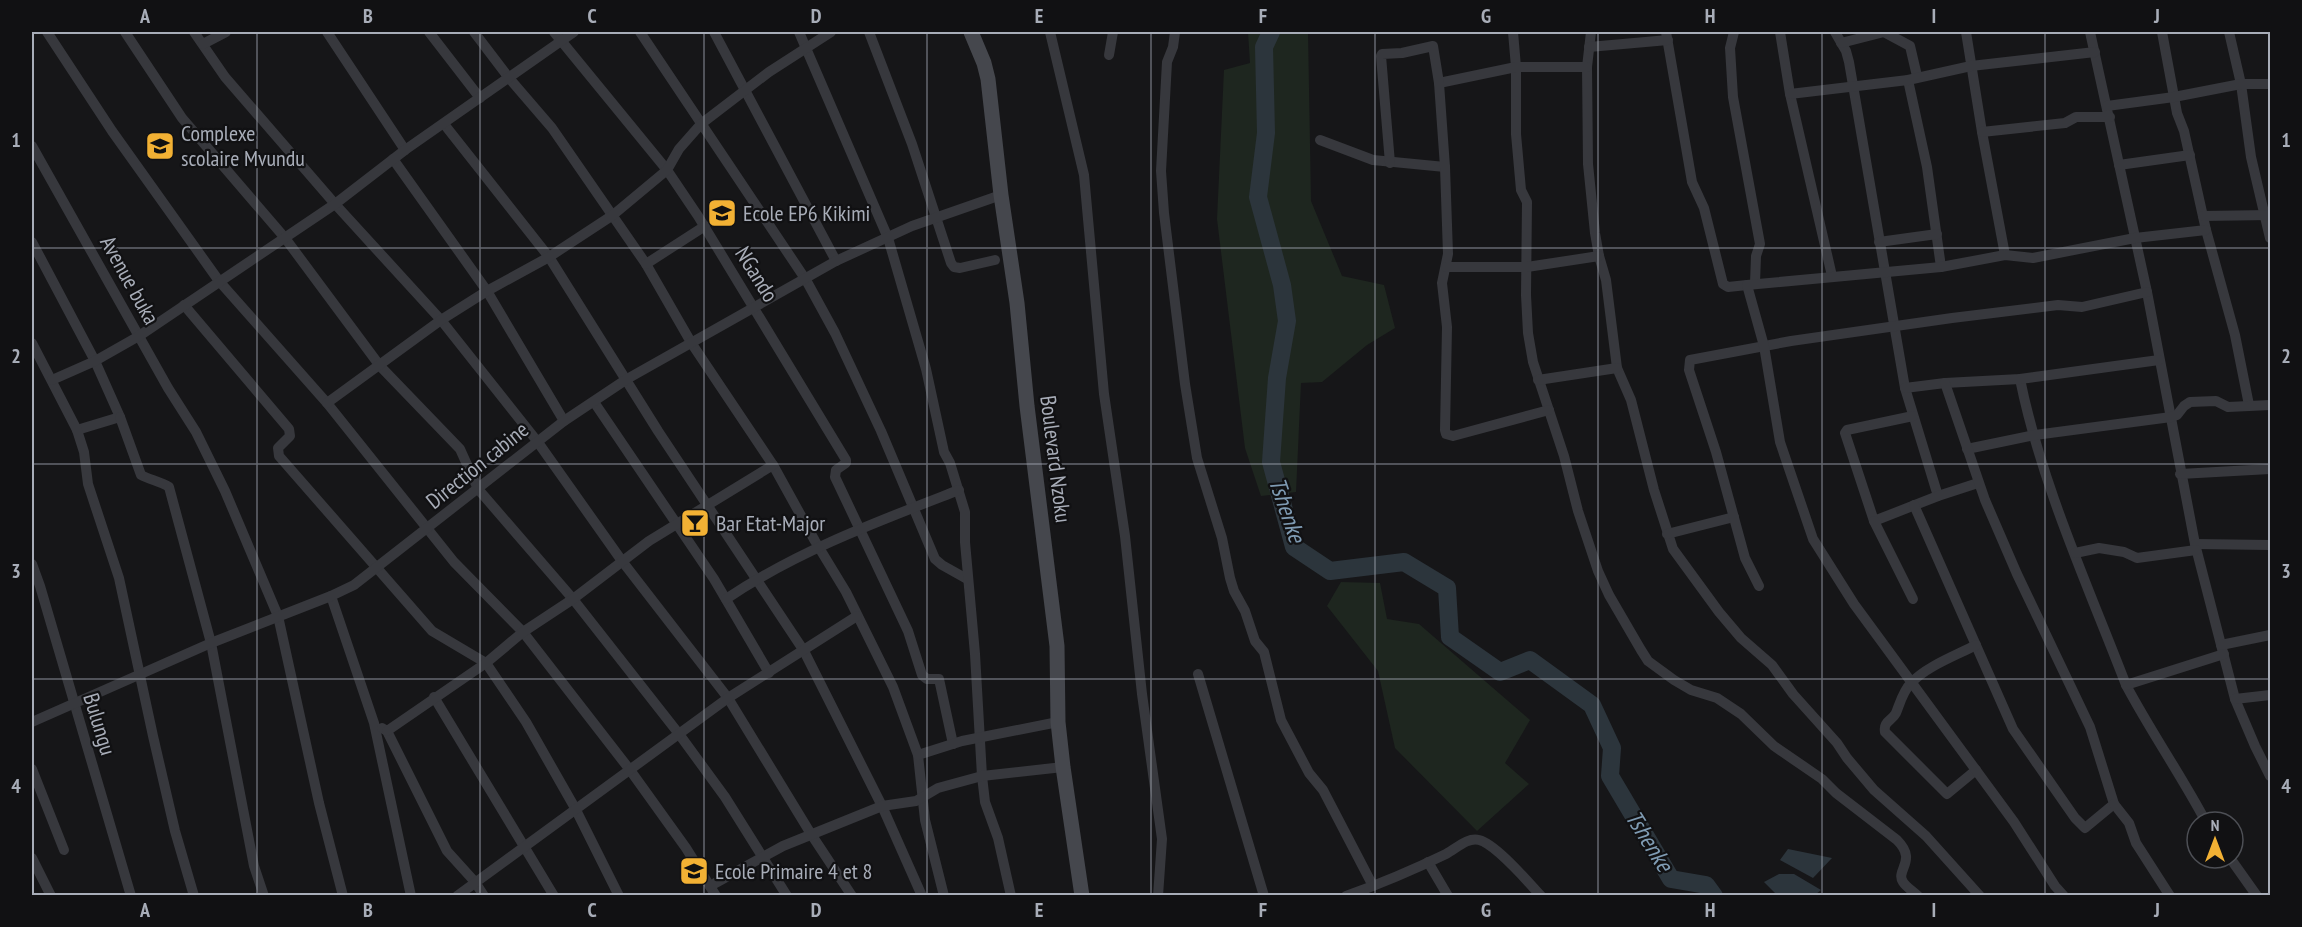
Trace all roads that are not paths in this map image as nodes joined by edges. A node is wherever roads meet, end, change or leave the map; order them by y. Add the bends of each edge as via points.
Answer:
1 (48, 32) edge
2 (125, 32) edge
3 (194, 32) edge
4 (226, 32) edge
5 (327, 32) edge
6 (429, 32) edge
7 (474, 32) edge
8 (574, 32) edge
9 (640, 32) edge
10 (714, 32) edge
11 (799, 32) edge
12 (831, 32) edge
13 (869, 32) edge
14 (971, 32) edge
15 (1050, 32) edge
16 (1113, 32) edge
17 (1175, 32) edge
18 (1513, 32) edge
19 (1591, 32) edge
20 (1734, 32) edge
21 (1780, 32) edge
22 (1835, 32) edge
23 (1966, 32) edge
24 (2090, 32) edge
25 (2162, 32) edge
26 (2229, 32) edge
27 (557, 36) edge
28 (1667, 36) edge
29 (1841, 43) junction
30 (203, 44) junction
31 (1589, 47) junction
32 (805, 48) junction
33 (2095, 52) junction
34 (1109, 55) dead end
35 (1971, 66) junction
36 (1516, 67) junction
37 (1587, 67) junction
38 (510, 78) junction
39 (1913, 78) junction
40 (1439, 83) junction
41 (2241, 84) junction
42 (2271, 84) edge
43 (1852, 85) junction
44 (744, 89) junction
45 (1790, 94) junction
46 (2174, 97) junction
47 (480, 98) junction
48 (2162, 99) junction
49 (2107, 106) junction
50 (2177, 113) junction
51 (2110, 117) junction
52 (444, 124) junction
53 (701, 124) junction
54 (1982, 132) junction
55 (1320, 140) dead end
56 (32, 146) edge
57 (405, 150) junction
58 (2190, 155) junction
59 (393, 159) junction
60 (1390, 163) junction
61 (2119, 165) junction
62 (1445, 168) junction
63 (668, 170) junction
64 (1001, 195) junction
65 (335, 204) junction
66 (613, 215) junction
67 (2268, 215) edge
68 (2203, 216) junction
69 (937, 218) junction
70 (705, 226) junction
71 (2206, 230) junction
72 (1937, 234) junction
73 (285, 238) junction
74 (888, 238) junction
75 (2135, 238) junction
76 (2271, 238) edge
77 (32, 242) edge
78 (1879, 242) junction
79 (2005, 255) junction
80 (1599, 256) junction
81 (549, 257) junction
82 (994, 260) dead end
83 (836, 261) junction
84 (646, 264) junction
85 (1446, 267) junction
86 (1527, 267) junction
87 (1941, 267) junction
88 (1884, 272) junction
89 (1832, 276) junction
90 (806, 280) junction
91 (219, 281) junction
92 (1751, 284) junction
93 (487, 291) junction
94 (2147, 292) junction
95 (184, 305) junction
96 (755, 309) junction
97 (441, 320) junction
98 (1895, 326) junction
99 (139, 336) junction
100 (32, 343) edge
101 (692, 344) junction
102 (1764, 346) junction
103 (2159, 360) junction
104 (95, 361) junction
105 (380, 366) junction
106 (1617, 368) junction
107 (627, 379) junction
108 (2020, 379) junction
109 (52, 380) junction
110 (1538, 380) junction
111 (1945, 383) junction
112 (1905, 388) junction
113 (594, 402) junction
114 (327, 403) junction
115 (2249, 405) junction
116 (2271, 405) edge
117 (1549, 410) junction
118 (1913, 416) junction
119 (120, 417) junction
120 (2171, 417) junction
121 (564, 421) junction
122 (77, 430) junction
123 (2035, 435) junction
124 (537, 441) junction
125 (1967, 449) junction
126 (772, 465) junction
127 (2271, 469) edge
128 (2181, 474) junction
129 (1978, 483) junction
130 (478, 489) junction
131 (959, 490) junction
132 (1938, 496) junction
133 (706, 504) junction
134 (1914, 505) junction
135 (913, 508) junction
136 (1734, 517) junction
137 (1874, 521) junction
138 (676, 523) junction
139 (429, 528) junction
140 (860, 529) junction
141 (1667, 534) junction
142 (2271, 545) edge
143 (818, 547) junction
144 (2196, 547) junction
145 (2075, 553) junction
146 (622, 561) junction
147 (32, 564) edge
148 (377, 568) junction
149 (755, 579) junction
150 (967, 579) junction
151 (1759, 586) dead end
152 (331, 596) junction
153 (573, 599) junction
154 (726, 599) junction
155 (1912, 599) dead end
156 (278, 616) junction
157 (857, 616) junction
158 (523, 632) junction
159 (2271, 635) edge
160 (211, 643) junction
161 (1976, 645) junction
162 (2222, 649) junction
163 (804, 651) junction
164 (486, 663) junction
165 (769, 673) junction
166 (141, 674) junction
167 (1198, 674) dead end
168 (1910, 683) junction
169 (2126, 685) junction
170 (2271, 695) edge
171 (434, 697) junction
172 (728, 698) junction
173 (2235, 699) junction
174 (74, 703) junction
175 (32, 722) edge
176 (1058, 722) junction
177 (374, 723) junction
178 (387, 731) junction
179 (679, 734) junction
180 (980, 738) junction
181 (953, 744) junction
182 (918, 755) junction
183 (1062, 767) junction
184 (32, 769) edge
185 (630, 770) junction
186 (1976, 770) junction
187 (982, 776) junction
188 (2271, 776) edge
189 (922, 799) junction
190 (2114, 804) junction
191 (882, 806) junction
192 (575, 808) junction
193 (2200, 810) edge
194 (811, 834) junction
195 (524, 847) junction
196 (64, 850) dead end
197 (760, 856) junction
198 (32, 858) edge
199 (1428, 862) junction
200 (2239, 870) edge
201 (475, 882) junction
202 (1373, 886) junction
203 (713, 891) edge
204 (1079, 895) edge
205 (51, 896) edge
206 (131, 896) edge
207 (194, 896) edge
208 (264, 896) edge
209 (343, 896) edge
210 (411, 896) edge
211 (457, 896) edge
212 (484, 896) edge
213 (554, 896) edge
214 (619, 896) edge
215 (787, 896) edge
216 (852, 896) edge
217 (922, 896) edge
218 (944, 896) edge
219 (1011, 896) edge
220 (1158, 896) edge
221 (1264, 896) edge
222 (1346, 896) edge
223 (1448, 896) edge
224 (1541, 896) edge
225 (1918, 896) edge
226 (1980, 896) edge
227 (2064, 896) edge
228 (2170, 896) edge
229 (2257, 896) edge

1 - 91 street via 112,131
2 - 73 street via 182,118
3 - 30 street
4 - 30 street
5 - 57 street
6 - 47 street
7 - 38 street
8 - 27 street
9 - 53 street
10 - 44 street
11 - 32 street
12 - 32 street
13 - 69 street
14 - 64 street, Boulevard Nzoku via 988,79
15 - 220 street via 1084,175 1104,394 1162,839
16 - 34 street
17 - 202 street via 1167,63 1162,182 1171,280 1197,458 1234,591 1255,641 1264,652 1281,720
18 - 36 street
19 - 31 street
20 - 92 street via 1730,48 1733,97 1760,244
21 - 45 street
22 - 29 street
23 - 35 street
24 - 33 street
25 - 46 street
26 - 41 street
27 - 38 street
27 - 63 street, NGando
28 - 31 street
28 - 92 street via 1692,182 1704,208 1723,284
29 - 39 street via 1884,32 1910,46
29 - 43 street via 1847,54
30 - 65 street via 225,77
31 - 37 street
32 - 44 street
32 - 74 street
33 - 35 street
33 - 49 street
35 - 39 street
35 - 54 street
36 - 37 street
36 - 40 street
36 - 86 street via 1516,134 1521,190 1527,202
37 - 80 street via 1588,164
38 - 47 street
38 - 66 street via 552,128
39 - 43 street
39 - 72 street
40 - 60 street via 1433,46 1381,56
40 - 62 street
41 - 42 street
41 - 46 street
41 - 67 street via 2251,157
43 - 45 street
43 - 78 street
44 - 53 street
44 - 83 street
45 - 89 street
46 - 48 street
46 - 50 street
47 - 52 street
48 - 49 street
48 - 50 street
49 - 51 street
50 - 58 street
51 - 54 street via 2076,117 2065,123
51 - 61 street
52 - 57 street
52 - 81 street
53 - 63 street via 679,149
53 - 90 street
54 - 79 street
55 - 60 street via 1359,156
56 - 99 street, Avenue buka
57 - 59 street
58 - 61 street
58 - 68 street
59 - 65 street
59 - 93 street
60 - 62 street
61 - 75 street
62 - 85 street
63 - 66 street
63 - 70 street, NGando
64 - 69 street, Direction cabine
64 - 176 street, Boulevard Nzoku via 1057,646
65 - 73 street
65 - 97 street
66 - 81 street
66 - 84 street
67 - 68 street
67 - 76 street
68 - 71 street
69 - 74 street, Direction cabine
69 - 82 street via 954,267
70 - 84 street
70 - 96 street, NGando
71 - 75 street
71 - 115 street via 2235,335
72 - 78 street
72 - 87 street
73 - 91 street
73 - 105 street
74 - 83 street, Direction cabine
74 - 131 street via 926,369 944,452
75 - 79 street via 2033,258
75 - 94 street
77 - 104 street
78 - 88 street
79 - 87 street
80 - 86 street
80 - 106 street via 1606,280
81 - 93 street
81 - 107 street
83 - 90 street, Direction cabine
84 - 101 street
85 - 86 street
85 - 117 street via 1442,283 1446,320 1446,434 1453,436
86 - 110 street via 1528,333
87 - 88 street
88 - 89 street
88 - 98 street
89 - 92 street
90 - 96 street, Direction cabine
90 - 135 street via 840,342
91 - 95 street
91 - 114 street
92 - 102 street
93 - 97 street
93 - 121 street
94 - 98 street via 2082,307 2058,305
94 - 103 street
95 - 99 street
95 - 148 street via 289,429 290,436 278,448 279,456
96 - 101 street, Direction cabine
96 - 140 street, NGando via 847,462 836,470 835,477
97 - 105 street
97 - 124 street
98 - 102 street
98 - 112 street
99 - 104 street
99 - 156 street, Avenue buka via 196,432
100 - 109 street
101 - 107 street, Direction cabine
101 - 126 street
102 - 136 street via 1695,357 1689,363
102 - 168 street via 1780,442 1813,539
103 - 108 street
103 - 120 street
104 - 109 street
104 - 119 street
105 - 114 street
105 - 130 street via 460,449
106 - 110 street
106 - 141 street via 1631,400
107 - 113 street, Direction cabine
107 - 133 street
108 - 111 street
108 - 123 street
109 - 122 street
110 - 117 street
111 - 112 street
111 - 125 street
112 - 118 street
113 - 121 street, Direction cabine
113 - 138 street
114 - 139 street
115 - 116 street
115 - 120 street via 2190,402
117 - 225 street via 1598,571 1648,661 1691,690 1717,698 1741,714 1774,746 1897,840 1907,856 1901,877
118 - 132 street
118 - 137 street via 1845,433
119 - 122 street
119 - 160 street via 141,475 169,487
120 - 123 street
120 - 128 street
121 - 124 street, Direction cabine
122 - 166 street via 88,484 119,578
123 - 125 street
123 - 145 street
124 - 130 street, Direction cabine
124 - 146 street
125 - 129 street
126 - 133 street
126 - 143 street
127 - 128 street
128 - 144 street
129 - 132 street
129 - 190 street via 2090,727
130 - 139 street, Direction cabine
130 - 153 street
131 - 135 street
131 - 150 street via 965,512
132 - 134 street
133 - 138 street
133 - 149 street
134 - 137 street
134 - 161 street
135 - 140 street
135 - 150 street via 935,559
136 - 141 street
136 - 151 street
137 - 155 street
138 - 146 street
138 - 154 street
139 - 148 street, Direction cabine
139 - 158 street via 454,562
140 - 143 street
140 - 181 street via 908,631 922,675 939,679
141 - 226 street via 1682,564 1734,630 1772,665 1874,790 1926,836
142 - 144 street
143 - 149 street
143 - 157 street
144 - 145 street via 2137,558 2099,548
144 - 162 street
145 - 169 street
146 - 153 street
146 - 172 street
147 - 174 street, Bulungu
148 - 152 street, Direction cabine
148 - 164 street via 432,631
149 - 154 street
149 - 163 street
150 - 180 street
152 - 156 street, Direction cabine
152 - 177 street
153 - 158 street
153 - 179 street
154 - 165 street
156 - 160 street, Direction cabine
156 - 209 street, Avenue buka
157 - 163 street
157 - 182 street via 893,687
158 - 164 street
158 - 185 street
159 - 162 street
160 - 166 street, Direction cabine
160 - 208 street via 254,866
161 - 168 street
161 - 190 street via 2013,729 2075,818 2085,828
162 - 169 street
162 - 173 street
163 - 165 street
163 - 191 street
164 - 171 street
164 - 192 street via 522,715
165 - 172 street
166 - 174 street, Direction cabine
166 - 207 street via 175,831
167 - 221 street
168 - 186 street
168 - 186 street via 1895,715 1885,724 1885,732 1947,794
169 - 193 street
170 - 173 street
171 - 178 street
171 - 195 street
172 - 179 street
172 - 194 street
173 - 188 street
174 - 175 street, Direction cabine
174 - 206 street, Bulungu
176 - 180 street
176 - 183 street, Boulevard Nzoku
177 - 178 street
177 - 210 street
178 - 201 street via 447,851
179 - 185 street
179 - 197 street via 725,797
180 - 181 street
180 - 187 street
181 - 182 street
182 - 189 street
183 - 187 street
183 - 204 street, Boulevard Nzoku
184 - 196 street
185 - 192 street
185 - 203 street
186 - 227 street
187 - 189 street via 938,788
187 - 219 street via 985,802
189 - 191 street
189 - 218 street
190 - 228 street
191 - 194 street
191 - 217 street
192 - 195 street
192 - 214 street
194 - 197 street
194 - 216 street
195 - 201 street
195 - 213 street
197 - 203 street
197 - 215 street
198 - 205 street
199 - 202 street
199 - 223 street
199 - 224 street via 1463,843 1483,841
200 - 229 street
201 - 211 street
201 - 212 street
202 - 222 street

